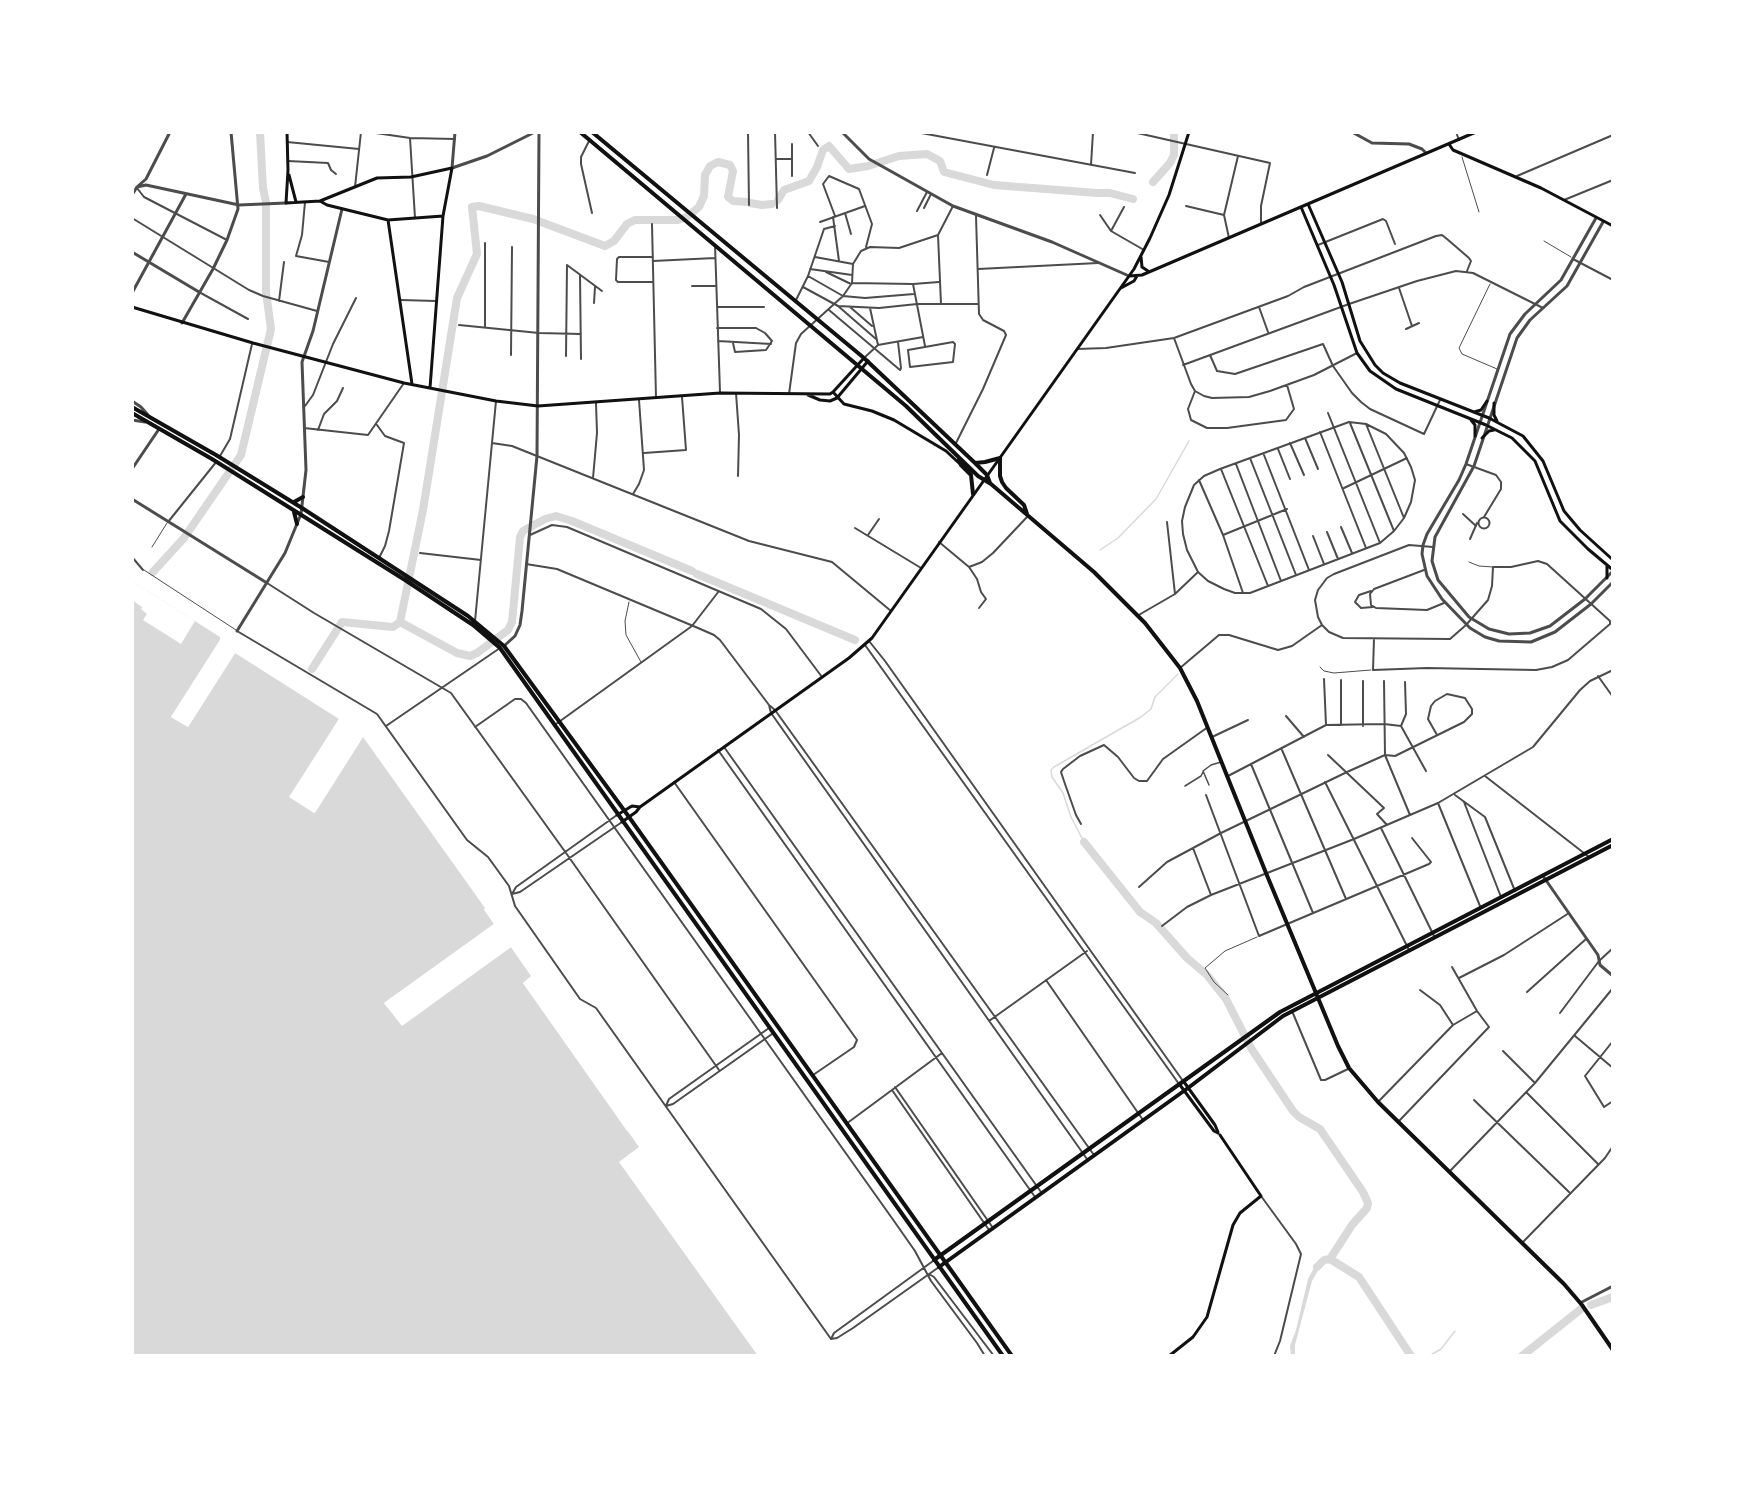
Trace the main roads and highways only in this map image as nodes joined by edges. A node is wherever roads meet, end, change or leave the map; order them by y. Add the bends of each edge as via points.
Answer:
1 (287, 132) edge
2 (580, 132) edge
3 (592, 132) edge
4 (1189, 132) edge
5 (1476, 132) edge
6 (1449, 144) junction
7 (288, 170) junction
8 (320, 201) junction
9 (296, 202) junction
10 (1308, 204) junction
11 (1301, 207) junction
12 (443, 216) junction
13 (388, 220) junction
14 (1613, 226) edge
15 (722, 238) junction
16 (716, 246) junction
17 (1141, 256) junction
18 (1150, 271) junction
19 (1129, 276) junction
20 (1137, 276) junction
21 (1120, 289) junction
22 (132, 307) edge
23 (866, 359) junction
24 (859, 366) junction
25 (412, 384) junction
26 (430, 388) junction
27 (833, 392) junction
28 (805, 394) junction
29 (837, 398) junction
30 (1487, 401) road end
31 (1494, 403) road end
32 (132, 407) edge
33 (1472, 412) junction
34 (132, 413) edge
35 (1470, 418) junction
36 (149, 420) junction
37 (1498, 422) junction
38 (1496, 429) junction
39 (1475, 436) road end
40 (1482, 438) road end
41 (959, 458) junction
42 (1000, 458) junction
43 (218, 459) junction
44 (975, 463) junction
45 (961, 465) junction
46 (240, 473) junction
47 (987, 475) junction
48 (983, 480) junction
49 (991, 484) junction
50 (973, 494) junction
51 (303, 497) road end
52 (292, 502) junction
53 (292, 509) junction
54 (1028, 515) junction
55 (308, 519) junction
56 (1612, 559) edge
57 (1606, 564) junction
58 (1613, 571) edge
59 (406, 578) junction
60 (1606, 578) road end
61 (415, 583) junction
62 (493, 638) junction
63 (558, 723) junction
64 (640, 807) junction
65 (625, 810) junction
66 (617, 815) junction
67 (629, 817) junction
68 (622, 822) junction
69 (1613, 839) edge
70 (1613, 845) edge
71 (1545, 878) junction
72 (1482, 910) junction
73 (1318, 995) junction
74 (1202, 1069) junction
75 (1206, 1075) junction
76 (1182, 1084) junction
77 (1186, 1089) junction
78 (940, 1255) junction
79 (934, 1260) junction
80 (945, 1262) junction
81 (939, 1267) junction
82 (1613, 1350) edge
83 (1003, 1356) edge
84 (1012, 1356) edge
85 (1169, 1356) edge

1 - 7 main road
2 - 16 main road
3 - 15 main road
4 - 17 main road via 1169,195
5 - 6 main road
6 - 10 main road
6 - 14 main road via 1452,150 1517,176
7 - 9 main road
7 - 9 main road via 286,202
8 - 9 main road
8 - 12 main road via 377,178 411,177 452,168
8 - 13 main road
10 - 11 main road
10 - 33 main road via 1338,274 1359,341 1375,365 1400,382
11 - 18 main road
11 - 35 main road via 1357,353 1370,371 1396,389
12 - 13 main road
12 - 26 main road
13 - 25 main road
15 - 16 main road
15 - 23 main road
16 - 24 main road
17 - 18 main road via 1142,267
17 - 19 main road
18 - 20 main road
19 - 20 main road
19 - 21 main road
20 - 21 main road
21 - 42 main road
22 - 25 main road
23 - 24 main road
23 - 44 main road
24 - 27 main road
24 - 29 main road
24 - 41 main road
25 - 26 main road
26 - 28 main road via 538,406 720,393
27 - 28 main road
27 - 29 main road
28 - 29 main road via 820,400
29 - 45 main road via 844,404 894,420 946,451
30 - 33 main road via 1481,410
31 - 37 main road
32 - 36 main road
33 - 37 main road
34 - 36 main road
35 - 38 main road
35 - 39 main road
36 - 43 main road
36 - 43 main road
37 - 56 main road via 1523,436 1534,448 1564,511
38 - 40 main road
38 - 57 main road via 1512,438 1535,461 1560,520
41 - 45 main road
41 - 48 main road
42 - 44 main road
42 - 47 main road
42 - 54 main road via 1002,482 1024,504
43 - 46 main road
44 - 47 main road
45 - 50 main road via 971,475
46 - 52 main road
46 - 53 main road
47 - 48 main road
47 - 49 main road
48 - 49 main road
48 - 50 main road
49 - 54 main road
50 - 64 main road via 867,643
51 - 52 main road
52 - 59 main road
53 - 55 main road
53 - 55 main road via 298,523
54 - 73 main road via 1088,566 1180,668
55 - 59 main road
57 - 58 main road
57 - 60 main road
59 - 61 main road
61 - 62 main road
61 - 62 main road via 475,621
62 - 63 main road
63 - 65 main road
63 - 66 main road
64 - 65 main road
64 - 67 main road
65 - 66 main road
65 - 67 main road
66 - 68 main road
67 - 68 main road
67 - 78 main road
68 - 79 main road
69 - 71 main road
70 - 71 main road
71 - 72 main road
71 - 72 main road
72 - 73 main road
73 - 74 main road via 1280,1012
73 - 75 main road
73 - 82 main road via 1349,1068 1583,1306
74 - 75 main road
74 - 76 main road
75 - 77 main road
76 - 77 main road
76 - 78 main road
77 - 80 main road
77 - 85 main road via 1215,1125 1261,1196 1240,1213 1233,1225 1207,1317 1193,1337
78 - 79 main road
78 - 80 main road
79 - 81 main road
80 - 81 main road
80 - 84 main road
81 - 83 main road

